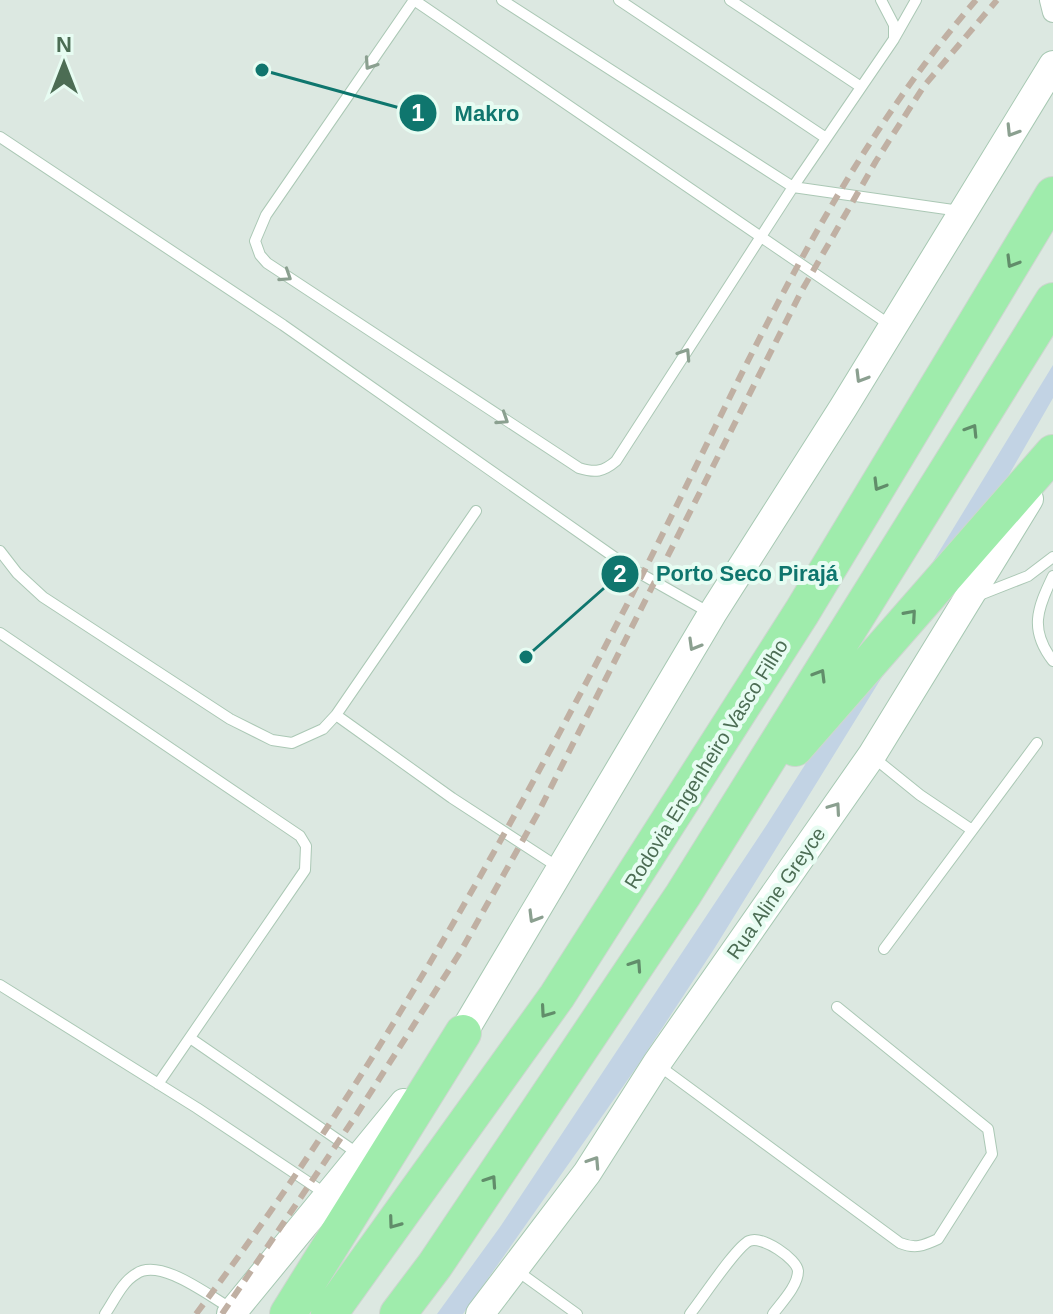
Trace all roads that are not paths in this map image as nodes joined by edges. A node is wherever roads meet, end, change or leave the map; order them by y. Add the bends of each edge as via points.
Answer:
1 (414, 0) edge
2 (502, 0) edge
3 (619, 0) edge
4 (730, 0) edge
5 (881, 0) edge
6 (916, 0) edge
7 (1050, 0) edge
8 (1053, 12) edge
9 (894, 39) junction
10 (1053, 65) edge
11 (861, 87) junction
12 (0, 137) edge
13 (826, 138) junction
14 (793, 187) junction
15 (1053, 195) edge
16 (962, 211) junction
17 (762, 235) junction
18 (1053, 301) edge
19 (892, 326) junction
20 (1053, 453) edge
21 (1053, 459) edge
22 (476, 511) dead end
23 (0, 551) edge
24 (1053, 557) edge
25 (1053, 576) edge
26 (967, 600) junction
27 (712, 614) junction
28 (0, 633) edge
29 (1053, 661) edge
30 (336, 715) junction
31 (1037, 743) dead end
32 (872, 755) junction
33 (730, 822) junction
34 (972, 830) junction
35 (562, 870) junction
36 (884, 949) dead end
37 (0, 985) edge
38 (837, 1007) dead end
39 (463, 1033) junction
40 (190, 1038) junction
41 (657, 1063) junction
42 (158, 1084) junction
43 (361, 1155) junction
44 (327, 1195) junction
45 (515, 1269) junction
46 (232, 1312) edge
47 (105, 1314) edge
48 (288, 1314) edge
49 (329, 1314) edge
50 (398, 1314) edge
51 (480, 1314) edge
52 (577, 1314) edge
53 (690, 1314) edge
54 (773, 1314) edge

1 - 17 lane
1 -> 17 lane via 258,230 255,241 267,263 594,473 616,461
2 - 14 lane
3 - 13 lane
4 - 11 lane
5 - 9 lane via 894,25
6 - 9 lane
7 - 8 street
9 - 11 lane
10 -> 16 main road
11 - 13 lane
12 - 27 lane via 283,325 627,566
13 - 14 lane
14 - 16 lane
14 - 17 lane
15 -> 49 highway, Rodovia Engenheiro Vasco Filho via 802,612 557,996
16 - 19 main road
17 - 19 lane
33 -> 18 highway
19 -> 27 main road
33 -> 20 highway
21 - 26 main road, Rua Aline Greyce
22 - 30 lane
23 - 30 lane via 43,597 230,719 272,740 292,743 323,729
24 - 26 lane via 1028,576
25 - 29 lane via 1036,630
26 - 32 main road, Rua Aline Greyce
27 -> 35 main road
28 - 40 lane via 300,836 306,846 305,870
30 - 35 lane
31 - 34 lane
32 - 34 lane
41 -> 32 main road, Rua Aline Greyce
50 -> 33 highway
34 - 36 lane
35 -> 39 main road
37 - 42 lane
38 - 41 lane via 988,1129 992,1154 938,1239 923,1246 900,1243
39 - 43 main road
39 - 48 highway
40 - 42 lane
40 - 43 lane
45 -> 41 main road, Rua Aline Greyce via 587,1173
42 - 44 lane
43 - 44 main road
44 - 46 main road
45 - 51 main road, Rua Aline Greyce
45 - 52 lane
46 - 47 lane via 164,1270 150,1268 128,1281
53 - 54 lane via 743,1246 756,1239 798,1269 796,1281

